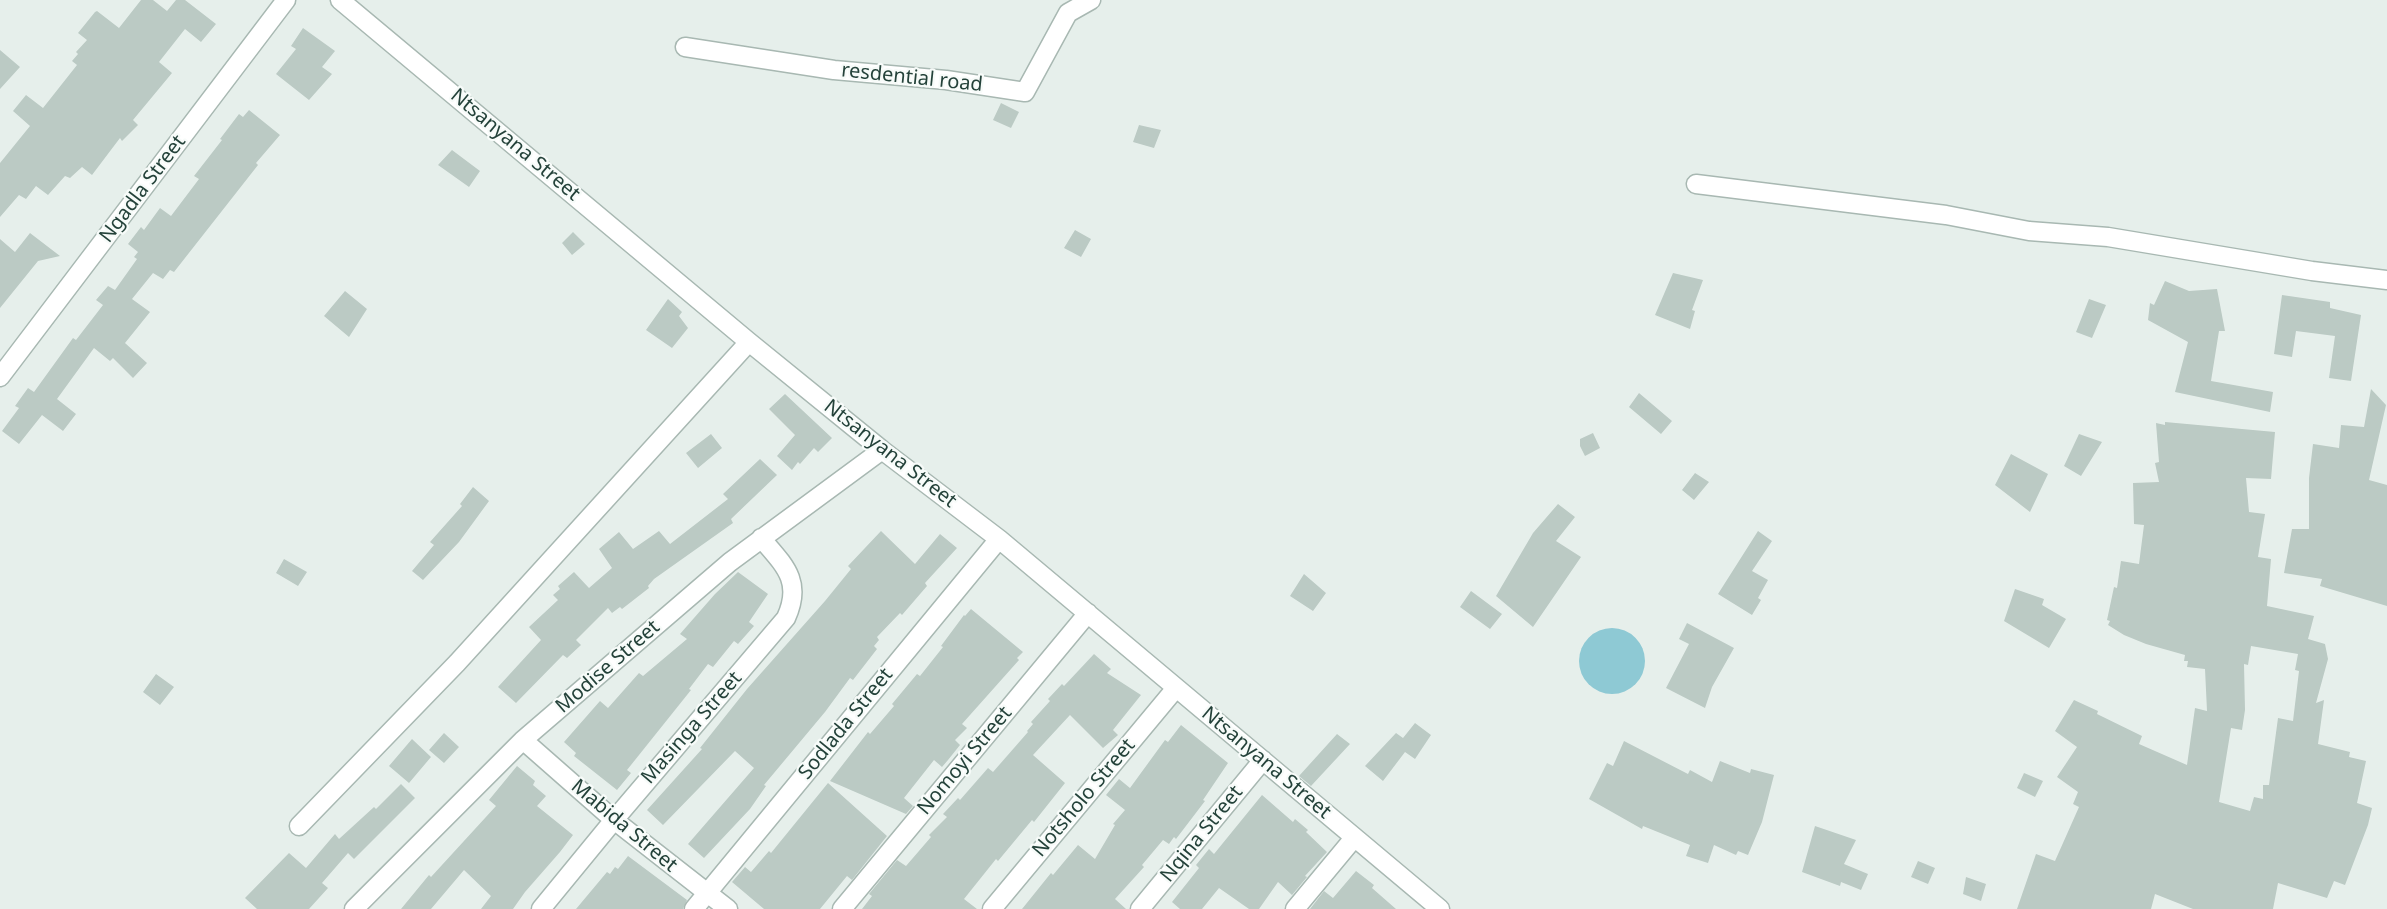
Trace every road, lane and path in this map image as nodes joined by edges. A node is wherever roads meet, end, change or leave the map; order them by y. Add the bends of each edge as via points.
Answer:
1 (286, 0) edge
2 (340, 0) edge
3 (1091, 0) edge
4 (685, 47) dead end
5 (1696, 184) dead end
6 (2387, 280) edge
7 (749, 342) junction
8 (0, 377) edge
9 (882, 450) junction
10 (761, 538) junction
11 (999, 539) junction
12 (1088, 613) junction
13 (1176, 688) junction
14 (523, 740) junction
15 (1263, 760) junction
16 (614, 820) junction
17 (299, 826) dead end
18 (1354, 838) junction
19 (707, 893) junction
20 (354, 909) edge
21 (541, 909) edge
22 (694, 909) edge
23 (728, 909) edge
24 (842, 909) edge
25 (992, 909) edge
26 (1140, 909) edge
27 (1295, 909) edge
28 (1440, 909) edge

1 - 8 street, Ngadla Street
2 - 7 street, Ntsanyana Street
3 - 4 street, resdential road via 1068,14 1025,92 834,70
5 - 6 street via 1946,215 2029,231 2108,237
7 - 9 street, Ntsanyana Street
7 - 17 street via 465,654
9 - 10 street, Modise Street
9 - 11 street, Ntsanyana Street
10 - 14 street, Modise Street
10 - 16 street, Masinga Street via 792,580 794,597 786,618
11 - 12 street, Ntsanyana Street
11 - 19 street, Sodlada Street
12 - 13 street, Ntsanyana Street
12 - 24 street, Nomoyi Street
13 - 15 street, Ntsanyana Street
13 - 25 street, Notsholo Street
14 - 16 street, Mabida Street
14 - 20 street, Modise Street
15 - 18 street, Ntsanyana Street
15 - 26 street, Nqina Street
16 - 19 street, Mabida Street
16 - 21 street, Masinga Street
18 - 27 street
18 - 28 street, Ntsanyana Street
19 - 22 street, Sodlada Street
19 - 23 street, Mabida Street

